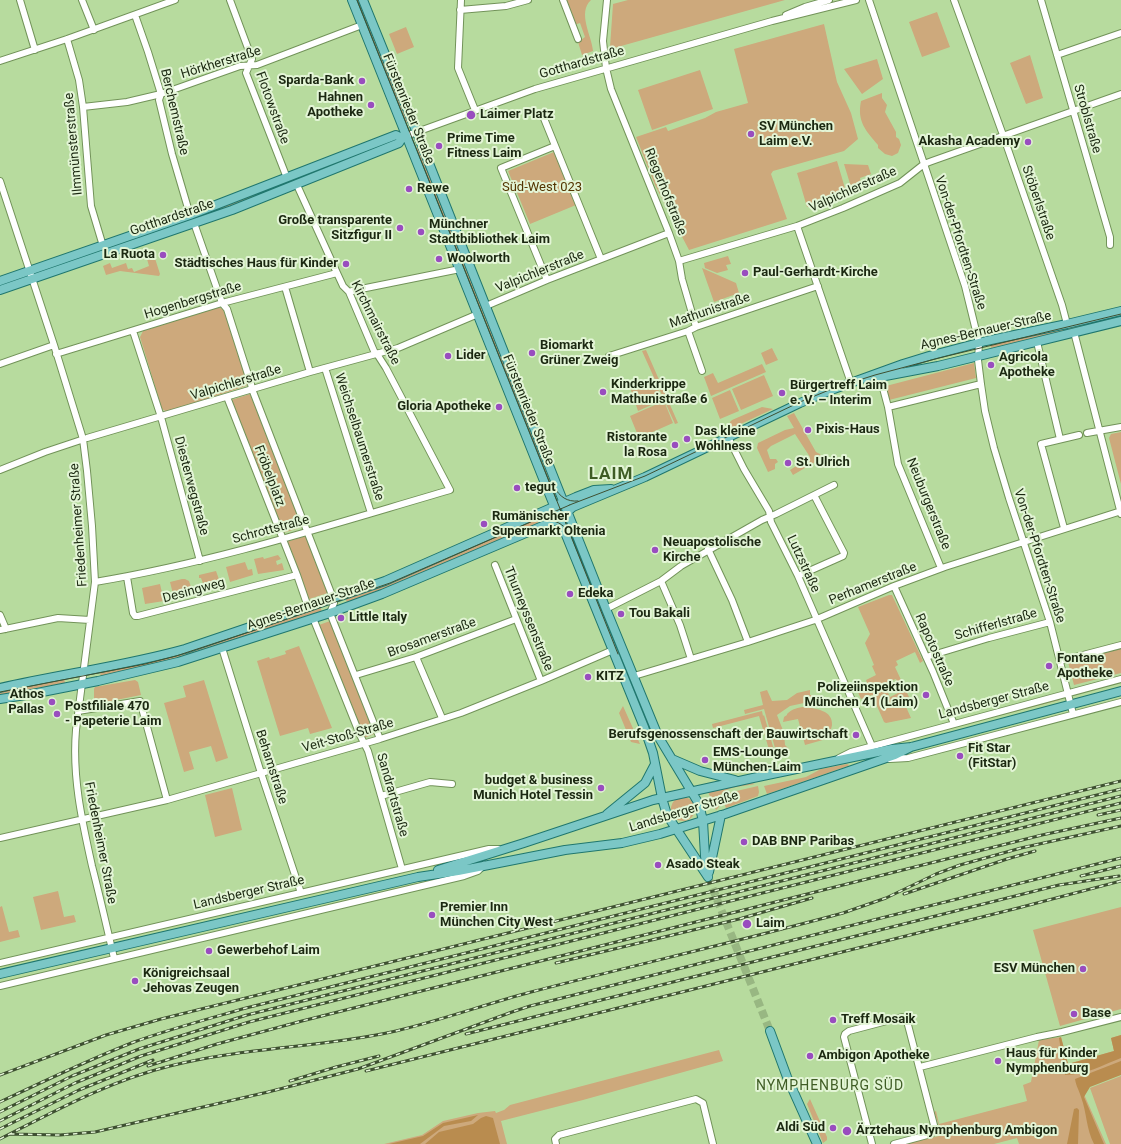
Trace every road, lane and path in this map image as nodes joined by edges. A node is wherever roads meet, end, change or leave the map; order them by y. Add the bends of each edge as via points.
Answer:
1 (20, 0) edge
2 (82, 0) edge
3 (175, 0) edge
4 (230, 0) edge
5 (352, 0) edge
6 (363, 0) edge
7 (461, 0) edge
8 (528, 0) edge
9 (563, 0) edge
10 (609, 0) edge
11 (829, 0) edge
12 (856, 0) edge
13 (868, 0) edge
14 (954, 0) edge
15 (1041, 0) edge
16 (157, 3) edge
17 (460, 10) junction
18 (135, 15) junction
19 (772, 21) junction
20 (362, 25) junction
21 (94, 30) junction
22 (1121, 33) edge
23 (67, 39) junction
24 (578, 39) dead end
25 (36, 50) junction
26 (1057, 55) junction
27 (0, 61) edge
28 (248, 66) junction
29 (606, 68) junction
30 (161, 94) junction
31 (1121, 94) edge
32 (83, 107) junction
33 (475, 110) junction
34 (1072, 111) junction
35 (543, 116) dead end
36 (417, 133) junction
37 (1003, 135) junction
38 (404, 137) junction
39 (555, 146) junction
40 (924, 164) junction
41 (316, 167) junction
42 (318, 176) junction
43 (287, 178) junction
44 (0, 180) edge
45 (297, 185) junction
46 (3, 201) edge
47 (190, 215) junction
48 (194, 223) junction
49 (797, 226) junction
50 (670, 233) junction
51 (1110, 245) dead end
52 (103, 246) junction
53 (601, 259) junction
54 (679, 261) junction
55 (460, 269) junction
56 (337, 273) junction
57 (30, 275) junction
58 (547, 280) junction
59 (0, 281) edge
60 (818, 286) junction
61 (285, 287) junction
62 (0, 290) edge
63 (349, 292) junction
64 (222, 303) junction
65 (486, 306) junction
66 (1121, 311) edge
67 (474, 316) junction
68 (1121, 320) edge
69 (1067, 324) junction
70 (696, 327) junction
71 (133, 331) junction
72 (688, 331) junction
73 (1074, 332) junction
74 (1037, 342) junction
75 (979, 343) junction
76 (54, 345) junction
77 (56, 354) junction
78 (377, 354) junction
79 (609, 356) dead end
80 (978, 356) junction
81 (0, 364) edge
82 (325, 368) junction
83 (702, 371) dead end
84 (310, 372) junction
85 (880, 377) junction
86 (855, 382) junction
87 (981, 384) junction
88 (252, 389) junction
89 (227, 397) junction
90 (888, 407) junction
91 (161, 417) junction
92 (1121, 427) edge
93 (1099, 432) junction
94 (1087, 433) dead end
95 (1079, 435) dead end
96 (728, 437) junction
97 (83, 439) junction
98 (1060, 439) junction
99 (0, 470) edge
100 (834, 485) dead end
101 (614, 489) junction
102 (450, 490) joint
103 (814, 495) junction
104 (564, 502) junction
105 (554, 506) junction
106 (567, 511) junction
107 (1121, 512) edge
108 (371, 513) junction
109 (770, 517) junction
110 (559, 519) junction
111 (1064, 528) junction
112 (308, 532) junction
113 (282, 538) junction
114 (1023, 542) junction
115 (708, 549) junction
116 (200, 561) junction
117 (495, 566) dead end
118 (941, 568) junction
119 (296, 575) junction
120 (798, 576) junction
121 (127, 577) junction
122 (661, 581) junction
123 (95, 582) junction
124 (894, 586) junction
125 (333, 598) junction
126 (308, 607) junction
127 (606, 609) junction
128 (330, 613) junction
129 (0, 615) edge
130 (313, 618) junction
131 (516, 618) junction
132 (90, 620) junction
133 (815, 620) junction
134 (1050, 622) junction
135 (3, 629) edge
136 (748, 642) junction
137 (1121, 645) edge
138 (222, 648) junction
139 (613, 650) junction
140 (416, 657) junction
141 (926, 657) junction
142 (691, 660) junction
143 (1060, 660) junction
144 (84, 670) junction
145 (356, 675) junction
146 (634, 676) junction
147 (1121, 680) edge
148 (541, 681) junction
149 (82, 684) junction
150 (0, 688) edge
151 (1121, 691) edge
152 (1068, 693) junction
153 (0, 699) edge
154 (1121, 702) edge
155 (1070, 704) junction
156 (78, 711) junction
157 (1073, 714) junction
158 (442, 718) junction
159 (954, 724) junction
160 (380, 739) junction
161 (364, 743) junction
162 (872, 746) junction
163 (911, 747) junction
164 (671, 758) junction
165 (885, 759) junction
166 (655, 763) junction
167 (829, 763) junction
168 (261, 773) junction
169 (737, 781) junction
170 (452, 784) dead end
171 (692, 791) junction
172 (381, 796) junction
173 (662, 798) junction
174 (167, 800) junction
175 (721, 815) junction
176 (603, 817) junction
177 (82, 820) junction
178 (703, 821) junction
179 (676, 829) junction
180 (0, 838) edge
181 (504, 850) junction
182 (485, 864) junction
183 (402, 869) junction
184 (418, 877) junction
185 (708, 877) junction
186 (405, 880) junction
187 (408, 889) junction
188 (301, 893) junction
189 (287, 907) junction
190 (289, 917) junction
191 (109, 937) junction
192 (112, 948) junction
193 (114, 958) junction
194 (0, 962) edge
195 (0, 974) edge
196 (0, 986) edge
197 (1121, 1017) edge
198 (770, 1031) tunnel mouth
199 (920, 1067) junction
200 (556, 1144) edge
201 (713, 1144) edge
202 (817, 1144) edge
203 (872, 1144) edge
204 (894, 1144) edge

1 - 25 street
2 - 21 street
3 - 16 street
4 - 28 street, Flotowstraße via 252,59
5 - 20 main road, Fürstenrieder Straße
6 - 36 main road, Fürstenrieder Straße
7 - 17 street
8 - 17 street via 506,6
9 - 24 street
10 - 29 street, Riegerhofstraße via 603,41
11 - 19 street, Gotthardstraße
12 - 19 street, Gotthardstraße
13 - 40 street, Von-der-Pfordten-Straße
14 - 37 street, Stöberlstraße
15 - 26 street, Stroblstraße
16 - 18 street
17 - 33 street via 458,68
18 - 21 street
18 - 30 street, Berchemstraße
19 - 29 street, Gotthardstraße
20 - 28 street, Hörkherstraße via 257,65
20 - 38 main road, Fürstenrieder Straße
21 - 23 street
22 - 26 street
23 - 25 street
23 - 32 street, Ilmmünsterstraße via 79,80
25 - 27 street
26 - 34 street, Stroblstraße
28 - 30 street, Hörkherstraße via 240,66
28 - 43 street, Flotowstraße via 246,73
29 - 33 street, Gotthardstraße
29 - 50 street, Riegerhofstraße via 611,89
30 - 32 street, Hörkherstraße via 127,102
30 - 47 street, Berchemstraße via 159,100
31 - 34 street, Valpichlerstraße
32 - 52 street, Ilmmünsterstraße via 91,206
33 - 36 street, Gotthardstraße
34 - 37 street, Valpichlerstraße
34 - 51 street, Stroblstraße via 1110,237
35 - 39 street
36 - 38 street, Gotthardstraße
36 - 65 main road, Fürstenrieder Straße
37 - 40 street, Valpichlerstraße
37 - 69 street, Stöberlstraße
38 - 41 main road, Gotthardstraße via 396,135
38 - 42 main road, Gotthardstraße via 399,142
38 - 55 main road, Fürstenrieder Straße
39 - 53 street
39 - 58 street via 501,168
40 - 49 street, Valpichlerstraße via 900,183
40 - 75 street, Von-der-Pfordten-Straße via 960,270
41 - 42 main road via 314,172
41 - 43 main road, Gotthardstraße
42 - 45 main road, Gotthardstraße
43 - 47 main road, Gotthardstraße
44 - 46 street, Friedenheimer Straße
45 - 48 main road, Gotthardstraße
45 - 56 street, Kirchmairstraße
46 - 57 street, Friedenheimer Straße
47 - 52 main road, Gotthardstraße
48 - 57 main road, Gotthardstraße
48 - 64 street, Fröbelplatz
49 - 54 street, Valpichlerstraße
49 - 60 street
50 - 53 street, Valpichlerstraße
50 - 54 street, Riegerhofstraße
52 - 57 main road, Gotthardstraße
53 - 58 street, Valpichlerstraße
54 - 70 street, Riegerhofstraße
55 - 63 street
55 - 67 main road, Fürstenrieder Straße
56 - 61 street, Hogenbergstraße
56 - 63 street, Kirchmairstraße
57 - 59 main road
57 - 62 main road
57 - 76 street, Friedenheimer Straße
58 - 65 street, Valpichlerstraße
60 - 70 street, Mathunistraße
60 - 86 street
61 - 64 street, Hogenbergstraße
61 - 84 street
63 - 78 street, Kirchmairstraße
64 - 71 street, Hogenbergstraße
64 - 88 street, Fröbelplatz via 227,309
65 - 104 main road, Fürstenrieder Straße
66 - 69 main road, Agnes-Bernauer-Straße
67 - 78 street, Valpichlerstraße via 419,340
67 - 105 main road, Fürstenrieder Straße
68 - 73 main road, Agnes-Bernauer-Straße
69 - 75 main road, Agnes-Bernauer-Straße
70 - 72 street, Mathunistraße
71 - 77 street, Hogenbergstraße
71 - 91 street, Diesterwegstraße
72 - 79 street, Mathunistraße
72 - 83 street
73 - 74 main road, Agnes-Bernauer-Straße
73 - 93 street
74 - 80 main road, Agnes-Bernauer-Straße
74 - 98 street
75 - 80 street, Von-der-Pfordten-Straße
75 - 86 main road, Agnes-Bernauer-Straße via 902,364
76 - 77 street, Friedenheimer Straße
76 - 81 street
77 - 97 street, Friedenheimer Straße
78 - 82 street, Valpichlerstraße
78 - 102 street, Kirchmairstraße
80 - 85 main road, Agnes-Bernauer-Straße
80 - 87 street, Von-der-Pfordten-Straße
82 - 84 street, Valpichlerstraße
82 - 108 street, Weichselbaumerstraße
84 - 88 street, Valpichlerstraße
85 - 86 main road, Agnes-Bernauer-Straße
85 - 90 street, Neuburgerstraße
86 - 96 main road, Agnes-Bernauer-Straße via 800,403
87 - 90 street
87 - 114 street, Von-der-Pfordten-Straße via 998,464
88 - 89 street, Valpichlerstraße
88 - 112 street, Fröbelplatz
89 - 91 street, Valpichlerstraße
89 - 113 street, Fröbelplatz
90 - 118 street, Neuburgerstraße via 898,464
91 - 97 street, Valpichlerstraße
91 - 116 street, Diesterwegstraße
92 - 93 street
93 - 94 street
93 - 107 street
95 - 98 street
96 - 101 main road, Agnes-Bernauer-Straße
96 - 109 street, Lutzstraße
97 - 99 street, Valpichlerstraße
97 - 123 street, Friedenheimer Straße via 89,484
98 - 111 street via 1041,444
100 - 103 street
101 - 104 main road, Agnes-Bernauer-Straße via 594,490
101 - 106 main road, Agnes-Bernauer-Straße
102 - 108 street, Schrottstraße
103 - 109 street
103 - 120 street via 844,553 843,556
104 - 105 main road, Agnes-Bernauer-Straße
104 - 106 main road, Fürstenrieder Straße
105 - 110 main road, Fürstenrieder Straße
105 - 125 main road, Agnes-Bernauer-Straße via 399,575
106 - 110 main road, Agnes-Bernauer-Straße
106 - 127 main road, Fürstenrieder Straße
107 - 111 street, Perhamerstraße
108 - 112 street, Schrottstraße
109 - 115 street
109 - 120 street, Lutzstraße
110 - 128 main road, Agnes-Bernauer-Straße via 382,594
110 - 139 main road, Fürstenrieder Straße
111 - 114 street, Perhamerstraße
112 - 113 street, Schrottstraße
112 - 125 street, Fröbelplatz
113 - 116 street, Schrottstraße
113 - 119 street, Fröbelplatz
114 - 118 street, Perhamerstraße
114 - 134 street, Von-der-Pfordten-Straße
115 - 122 street
115 - 136 street
116 - 121 street, Schrottstraße
117 - 131 street, Thurneyssenstraße
118 - 124 street, Perhamerstraße
119 - 121 street, Desingweg via 138,616 133,613
119 - 126 street, Fröbelplatz
120 - 133 street, Lutzstraße
121 - 123 street, Schrottstraße
122 - 127 street
122 - 142 street via 680,625
123 - 132 street, Friedenheimer Straße
124 - 133 street, Perhamerstraße
124 - 141 street, Rapotostraße
125 - 126 main road, Agnes-Bernauer-Straße
125 - 128 street
126 - 144 main road, Agnes-Bernauer-Straße via 178,651
127 - 146 main road, Fürstenrieder Straße
128 - 130 main road, Agnes-Bernauer-Straße
128 - 145 street, Sandrartstraße
129 - 135 street
130 - 138 main road, Agnes-Bernauer-Straße
130 - 161 street, Sandrartstraße
131 - 140 street, Brosamerstraße
131 - 148 street, Thurneyssenstraße
132 - 135 street via 58,618
132 - 144 street, Friedenheimer Straße
133 - 136 street, Perhamerstraße
133 - 162 street, Lutzstraße
134 - 141 street, Schifferlstraße
134 - 143 street, Von-der-Pfordten-Straße
136 - 142 street, Perhamerstraße
137 - 143 street
138 - 149 main road, Agnes-Bernauer-Straße via 178,662
138 - 168 street, Behamstraße
139 - 148 street, Veit-Stoß-Straße
139 - 166 main road, Fürstenrieder Straße via 644,727
140 - 145 street, Brosamerstraße
140 - 158 street
141 - 159 street, Rapotostraße
142 - 146 street, Perhamerstraße
143 - 152 street, Von-der-Pfordten-Straße
144 - 149 street, Friedenheimer Straße
144 - 150 main road, Agnes-Bernauer-Straße
145 - 160 street, Sandrartstraße
146 - 164 main road, Fürstenrieder Straße via 658,736
147 - 152 street, Landsberger Straße
148 - 158 street, Veit-Stoß-Straße
149 - 153 main road, Agnes-Bernauer-Straße
149 - 156 street, Friedenheimer Straße
151 - 155 main road, Landsberger Straße
152 - 155 street, Von-der-Pfordten-Straße
152 - 159 street, Landsberger Straße
154 - 157 street, Landsberger Straße
155 - 157 street
155 - 163 main road, Landsberger Straße
156 - 174 street via 140,701
156 - 177 street, Friedenheimer Straße via 74,748 76,785
157 - 165 street, Landsberger Straße via 908,758
158 - 160 street, Veit-Stoß-Straße
159 - 162 street, Landsberger Straße
160 - 161 street, Veit-Stoß-Straße
161 - 168 street, Veit-Stoß-Straße
161 - 172 street, Sandrartstraße
162 - 167 street, Landsberger Straße via 851,752
163 - 165 main road, Landsberger Straße
163 - 167 main road, Landsberger Straße
164 - 169 main road via 700,771
164 - 171 main road, Fürstenrieder Straße
165 - 175 main road, Landsberger Straße
166 - 173 main road, Fürstenrieder Straße
166 - 176 main road via 645,782
167 - 169 main road, Landsberger Straße
168 - 174 street, Veit-Stoß-Straße
168 - 188 street, Behamstraße
169 - 171 main road, Landsberger Straße
170 - 172 street via 430,782
171 - 173 main road, Landsberger Straße
171 - 178 main road, Fürstenrieder Straße via 699,804
172 - 183 street, Sandrartstraße
173 - 176 main road, Landsberger Straße
173 - 179 main road, Fürstenrieder Straße via 667,815
174 - 177 street, Veit-Stoß-Straße
175 - 178 main road, Landsberger Straße
175 - 185 main road
176 - 181 main road, Landsberger Straße
177 - 180 street, Veit-Stoß-Straße
177 - 191 street, Friedenheimer Straße
178 - 179 main road, Landsberger Straße
178 - 185 main road, Fürstenrieder Straße
179 - 182 main road, Landsberger Straße via 622,843
179 - 185 main road, Fürstenrieder Straße
181 - 183 street, Landsberger Straße via 489,849
181 - 184 main road, Landsberger Straße
182 - 184 main road, Landsberger Straße
182 - 187 street, Landsberger Straße via 478,871 464,876
183 - 188 street, Landsberger Straße
184 - 186 main road, Landsberger Straße
186 - 187 street
186 - 189 main road, Landsberger Straße
187 - 190 street, Landsberger Straße
188 - 191 street, Landsberger Straße
189 - 190 street
189 - 192 main road, Landsberger Straße
190 - 193 street, Landsberger Straße
191 - 192 street, Friedenheimer Straße
191 - 194 street, Landsberger Straße
192 - 193 street
192 - 195 main road, Landsberger Straße
193 - 196 street, Landsberger Straße
197 - 199 street
198 - 202 main road
199 - 203 street via 905,1018 845,1034 844,1039
199 - 204 street via 936,1129 931,1134
200 - 201 street via 555,1139 559,1135 696,1099 703,1103

